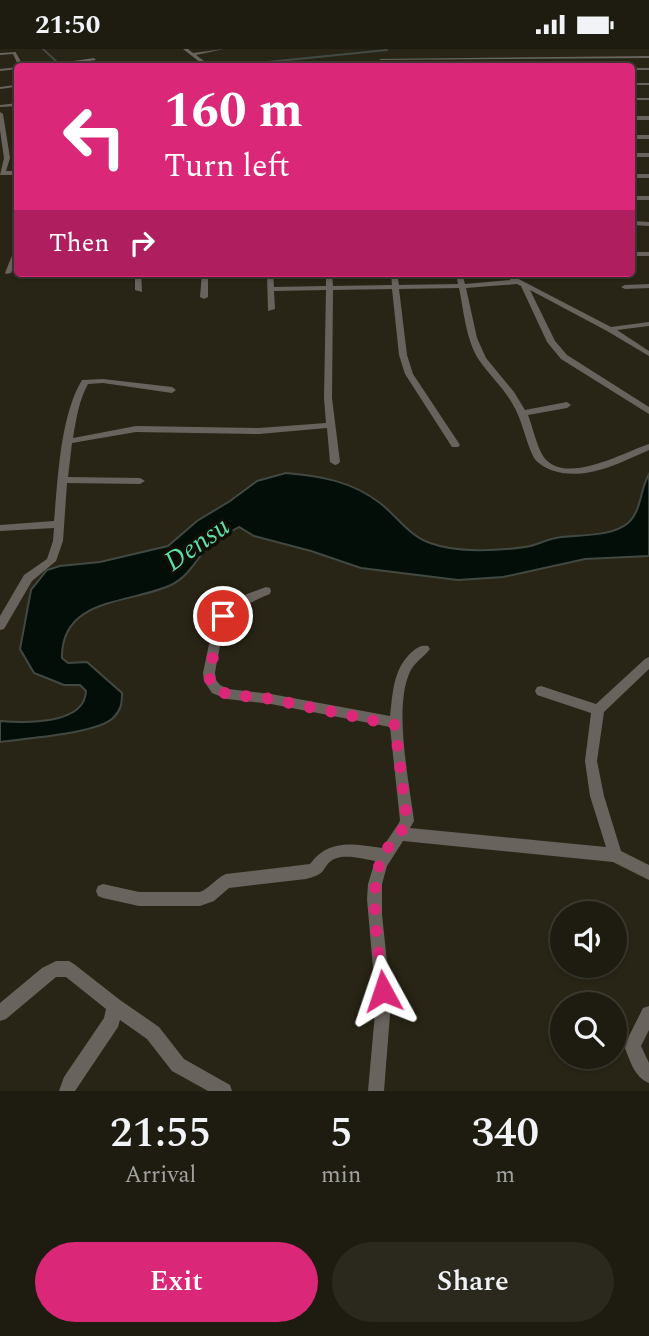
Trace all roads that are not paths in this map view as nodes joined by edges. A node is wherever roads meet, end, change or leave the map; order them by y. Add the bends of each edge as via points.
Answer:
1 (157, 49) edge
2 (185, 49) edge
3 (222, 49) edge
4 (140, 50) edge
5 (0, 54) edge
6 (192, 54) junction
7 (649, 57) edge
8 (94, 59) dead end
9 (381, 59) dead end
10 (149, 60) dead end
11 (18, 63) edge
12 (64, 63) edge
13 (204, 63) edge
14 (13, 86) dead end
15 (0, 88) edge
16 (0, 114) edge
17 (2, 173) edge
18 (14, 258) edge
19 (8, 274) dead end
20 (138, 277) edge
21 (205, 277) edge
22 (270, 277) edge
23 (329, 277) edge
24 (394, 277) edge
25 (461, 277) edge
26 (508, 277) edge
27 (519, 284) junction
28 (463, 286) junction
29 (649, 286) edge
30 (395, 287) junction
31 (625, 287) dead end
32 (328, 288) junction
33 (272, 289) junction
34 (139, 290) dead end
35 (204, 297) dead end
36 (271, 309) dead end
37 (649, 324) edge
38 (610, 329) junction
39 (649, 354) edge
40 (172, 390) dead end
41 (567, 405) dead end
42 (649, 411) edge
43 (523, 414) junction
44 (329, 425) junction
45 (70, 441) junction
46 (455, 445) dead end
47 (649, 447) edge
48 (335, 462) dead end
49 (64, 480) junction
50 (140, 481) dead end
51 (59, 524) junction
52 (0, 528) edge
53 (266, 591) dead end
54 (0, 626) edge
55 (424, 649) dead end
56 (649, 662) edge
57 (541, 691) dead end
58 (597, 710) junction
59 (395, 725) junction
60 (401, 834) junction
61 (383, 855) junction
62 (615, 855) junction
63 (649, 873) edge
64 (103, 891) dead end
65 (114, 1006) junction
66 (0, 1013) edge
67 (649, 1014) edge
68 (649, 1075) edge
69 (67, 1091) edge
70 (224, 1091) edge
71 (376, 1091) edge

1 - 4 street
2 - 6 street
3 - 6 street
4 - 10 street
5 - 11 street via 14,53
6 - 13 street
7 - 9 street
8 - 12 street
14 - 15 street
16 - 17 street via 7,158
18 - 19 street
20 - 34 street
21 - 35 street
22 - 33 street
23 - 32 street
24 - 30 street
25 - 28 street
26 - 27 street
27 - 28 street
27 - 38 street
27 - 42 street via 564,357
28 - 30 street
28 - 43 street via 482,359
29 - 31 street
30 - 32 street
30 - 46 street via 409,374
32 - 33 street
32 - 44 street
33 - 36 street
37 - 38 street
38 - 39 street
40 - 45 street via 85,382 75,399
41 - 43 street
43 - 47 street via 539,458 554,470 591,469
44 - 45 street via 259,431 136,429
44 - 48 street
45 - 49 street
49 - 50 street
49 - 51 street
51 - 52 street
51 - 54 street via 51,561 28,578
53 - 59 street via 242,600 223,616 209,673 216,689
55 - 59 street via 403,669
56 - 58 street
57 - 58 street
58 - 62 street via 591,761
59 - 60 street via 407,807
60 - 61 street
60 - 62 street
61 - 64 street via 330,852 315,869 226,881 200,899 139,899
61 - 71 street via 375,901 383,991
62 - 63 street
65 - 66 street via 69,969 56,969
65 - 69 street via 112,1021
65 - 70 street via 153,1033 178,1065
67 - 68 street via 632,1046

